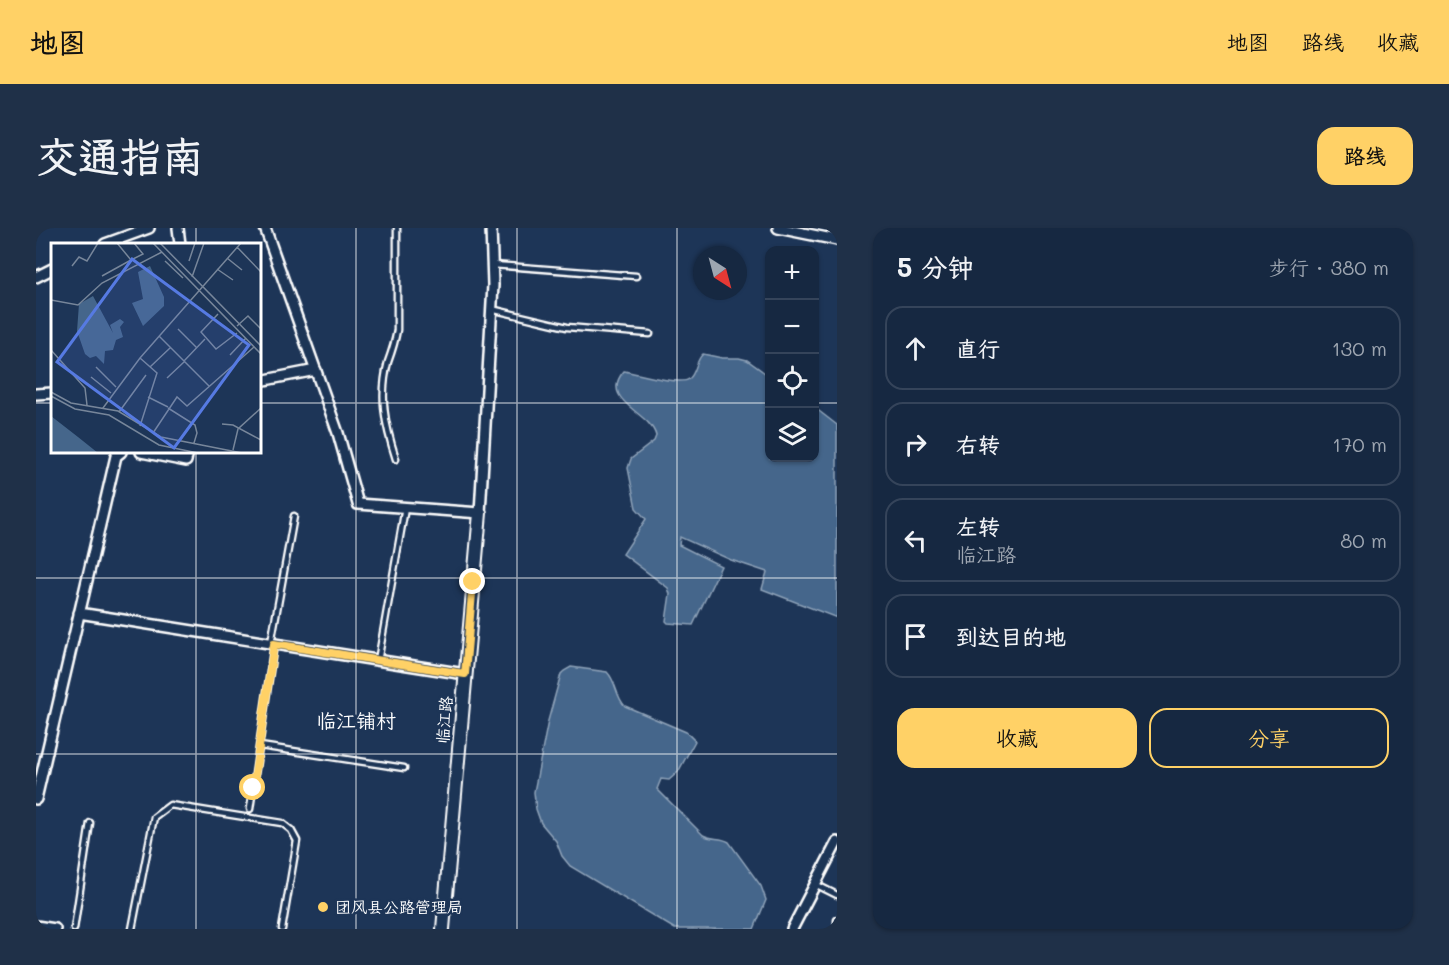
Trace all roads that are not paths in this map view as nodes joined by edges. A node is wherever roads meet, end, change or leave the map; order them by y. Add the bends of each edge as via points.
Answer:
1 (149, 228) edge
2 (178, 228) edge
3 (266, 228) edge
4 (397, 228) edge
5 (491, 228) edge
6 (778, 228) edge
7 (837, 240) edge
8 (108, 243) edge
9 (180, 243) edge
10 (493, 265) junction
11 (51, 270) edge
12 (636, 276) dead end
13 (36, 277) edge
14 (491, 309) junction
15 (650, 334) dead end
16 (316, 370) junction
17 (261, 381) edge
18 (51, 393) edge
19 (36, 394) edge
20 (120, 453) edge
21 (147, 453) edge
22 (188, 453) edge
23 (396, 459) dead end
24 (405, 508) junction
25 (480, 513) junction
26 (294, 516) dead end
27 (79, 613) junction
28 (272, 644) junction
29 (378, 661) junction
30 (465, 674) junction
31 (260, 746) junction
32 (404, 768) dead end
33 (36, 799) edge
34 (250, 809) dead end
35 (90, 823) dead end
36 (837, 842) edge
37 (816, 884) junction
38 (837, 895) edge
39 (837, 920) edge
40 (36, 926) edge
41 (836, 928) edge
42 (55, 929) edge
43 (74, 929) edge
44 (132, 929) edge
45 (282, 929) edge
46 (443, 929) edge
47 (792, 929) edge

1 - 8 street
2 - 9 street
3 - 16 street
4 - 23 lane via 397,330 388,362 383,408
5 - 10 street
6 - 7 street
10 - 12 lane
10 - 14 street
11 - 13 street
14 - 15 lane via 567,327
14 - 25 street
16 - 17 street
16 - 24 street via 358,504
18 - 19 street
20 - 27 street
21 - 22 street via 186,460
24 - 25 street
24 - 29 lane
25 - 30 street, 临江路
26 - 28 lane
27 - 28 street
27 - 33 street
28 - 29 street
28 - 31 lane
29 - 30 street
30 - 46 street, 临江路
31 - 32 lane
31 - 34 lane
35 - 43 lane
36 - 37 street
37 - 38 lane
37 - 47 street
39 - 41 lane
40 - 42 street
44 - 45 lane via 154,817 170,805 282,824 291,830 297,841

